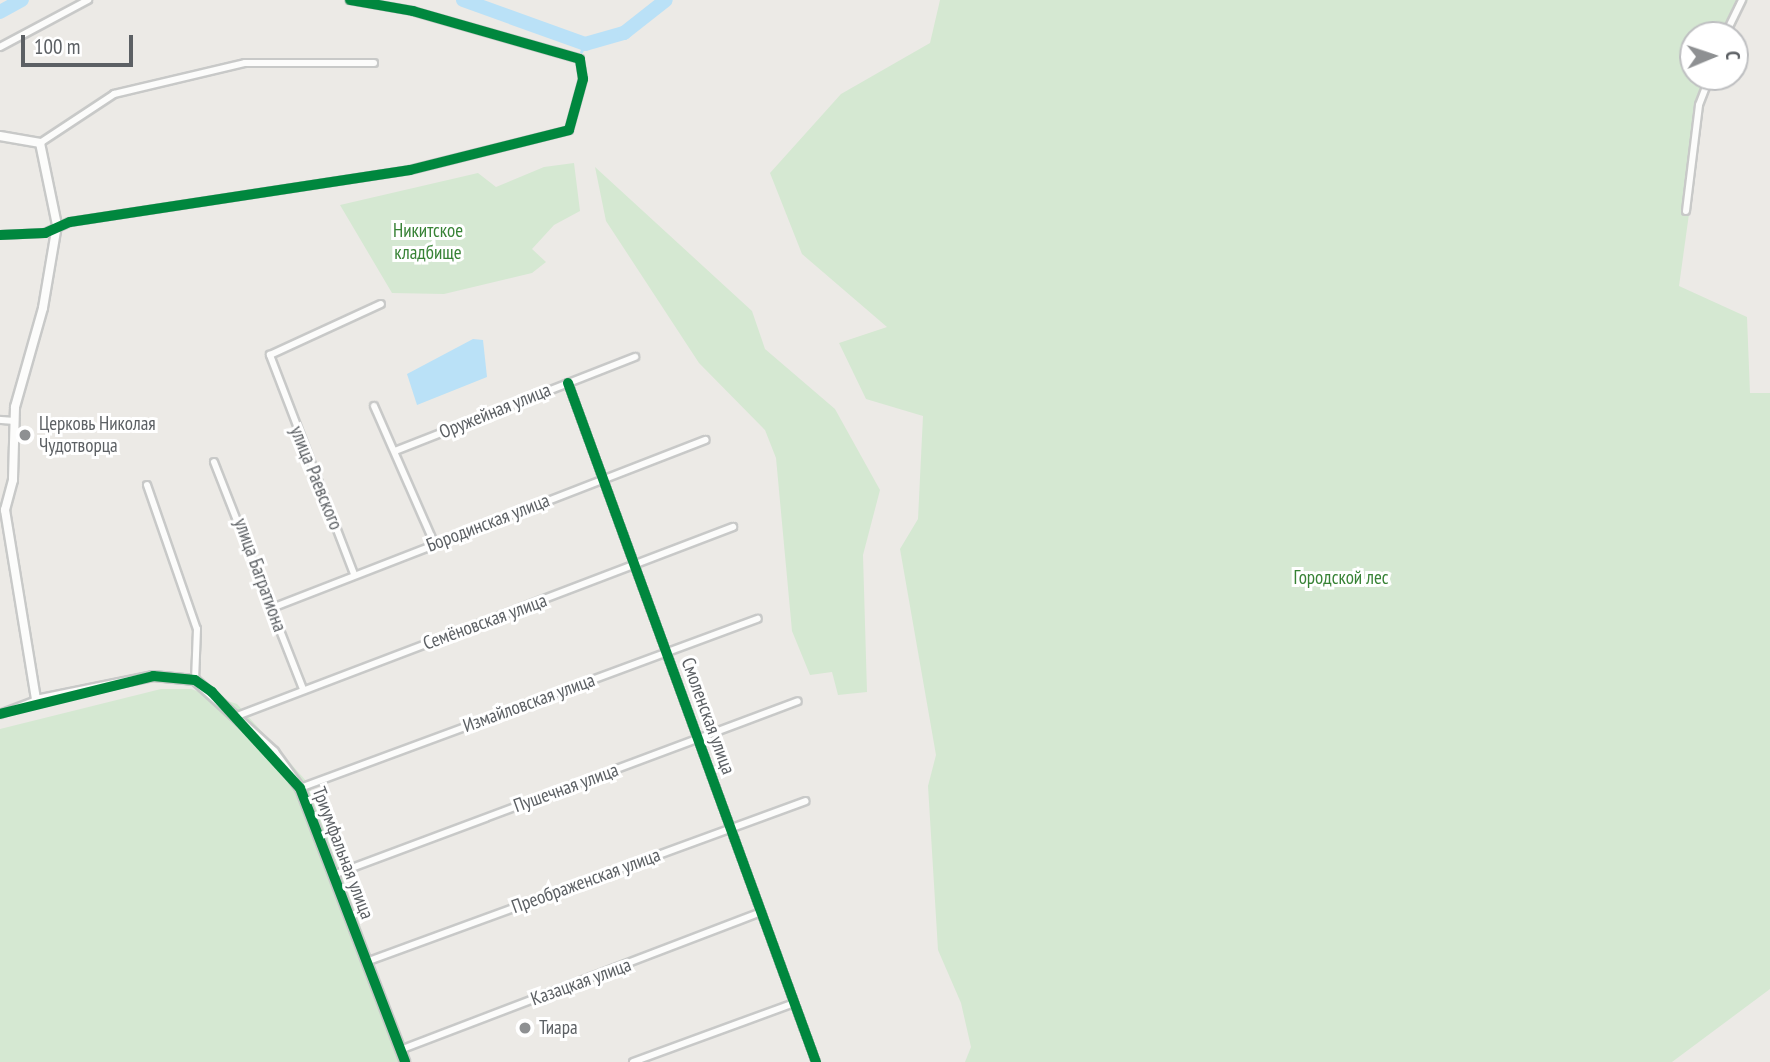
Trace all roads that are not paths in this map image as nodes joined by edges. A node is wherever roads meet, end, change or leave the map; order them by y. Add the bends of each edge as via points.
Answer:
1 (88, 0) edge
2 (350, 0) edge
3 (1742, 0) edge
4 (1732, 21) edge
5 (0, 47) edge
6 (374, 63) dead end
7 (1704, 91) edge
8 (0, 136) edge
9 (40, 143) junction
10 (1686, 211) dead end
11 (57, 225) junction
12 (0, 235) edge
13 (381, 304) dead end
14 (635, 357) dead end
15 (568, 383) junction
16 (374, 405) dead end
17 (0, 420) edge
18 (15, 421) junction
19 (706, 440) dead end
20 (395, 451) junction
21 (214, 462) dead end
22 (603, 478) junction
23 (147, 485) dead end
24 (733, 527) dead end
25 (434, 543) junction
26 (635, 567) junction
27 (354, 574) junction
28 (272, 608) junction
29 (758, 619) dead end
30 (666, 652) junction
31 (195, 680) junction
32 (303, 689) junction
33 (36, 700) junction
34 (798, 701) dead end
35 (0, 714) edge
36 (237, 716) junction
37 (698, 738) junction
38 (300, 788) junction
39 (805, 801) dead end
40 (730, 827) junction
41 (333, 874) junction
42 (761, 912) junction
43 (366, 962) junction
44 (794, 1003) junction
45 (400, 1050) junction
46 (405, 1062) edge
47 (633, 1062) edge
48 (816, 1062) edge

1 - 5 street
2 - 11 street via 413,11 580,60 583,79 569,130 410,170
3 - 4 street
6 - 9 street via 245,63 127,91
7 - 10 street
8 - 9 street
9 - 11 street
11 - 12 street via 45,233
11 - 18 street
13 - 27 street, улица Раевского via 270,355
14 - 15 street, Оружейная улица
15 - 20 street, Оружейная улица
15 - 22 street, Смоленская улица
16 - 20 street
17 - 18 street
18 - 33 street via 5,536
19 - 22 street, Бородинская улица
20 - 25 street
21 - 28 street, улица Багратиона
22 - 25 street, Бородинская улица
22 - 26 street, Смоленская улица
23 - 31 street via 197,629
24 - 26 street, Семёновская улица
25 - 27 street, Бородинская улица
26 - 30 street, Смоленская улица
26 - 32 street, Семёновская улица
27 - 28 street, Бородинская улица
28 - 32 street, улица Багратиона
29 - 30 street, Измайловская улица
30 - 37 street, Смоленская улица
30 - 38 street, Измайловская улица
31 - 33 street via 153,676
31 - 36 street, Триумфальная улица
32 - 36 street, Семёновская улица
33 - 35 street
34 - 37 street, Пушечная улица
36 - 38 street, Триумфальная улица
37 - 40 street, Смоленская улица
37 - 41 street, Пушечная улица
38 - 41 street, Триумфальная улица
39 - 40 street, Преображенская улица
40 - 42 street, Смоленская улица
40 - 43 street, Преображенская улица
41 - 43 street, Триумфальная улица
42 - 44 street, Смоленская улица
42 - 45 street, Казацкая улица
43 - 45 street, Триумфальная улица
44 - 47 street
44 - 48 street, Смоленская улица
45 - 46 street, Триумфальная улица

